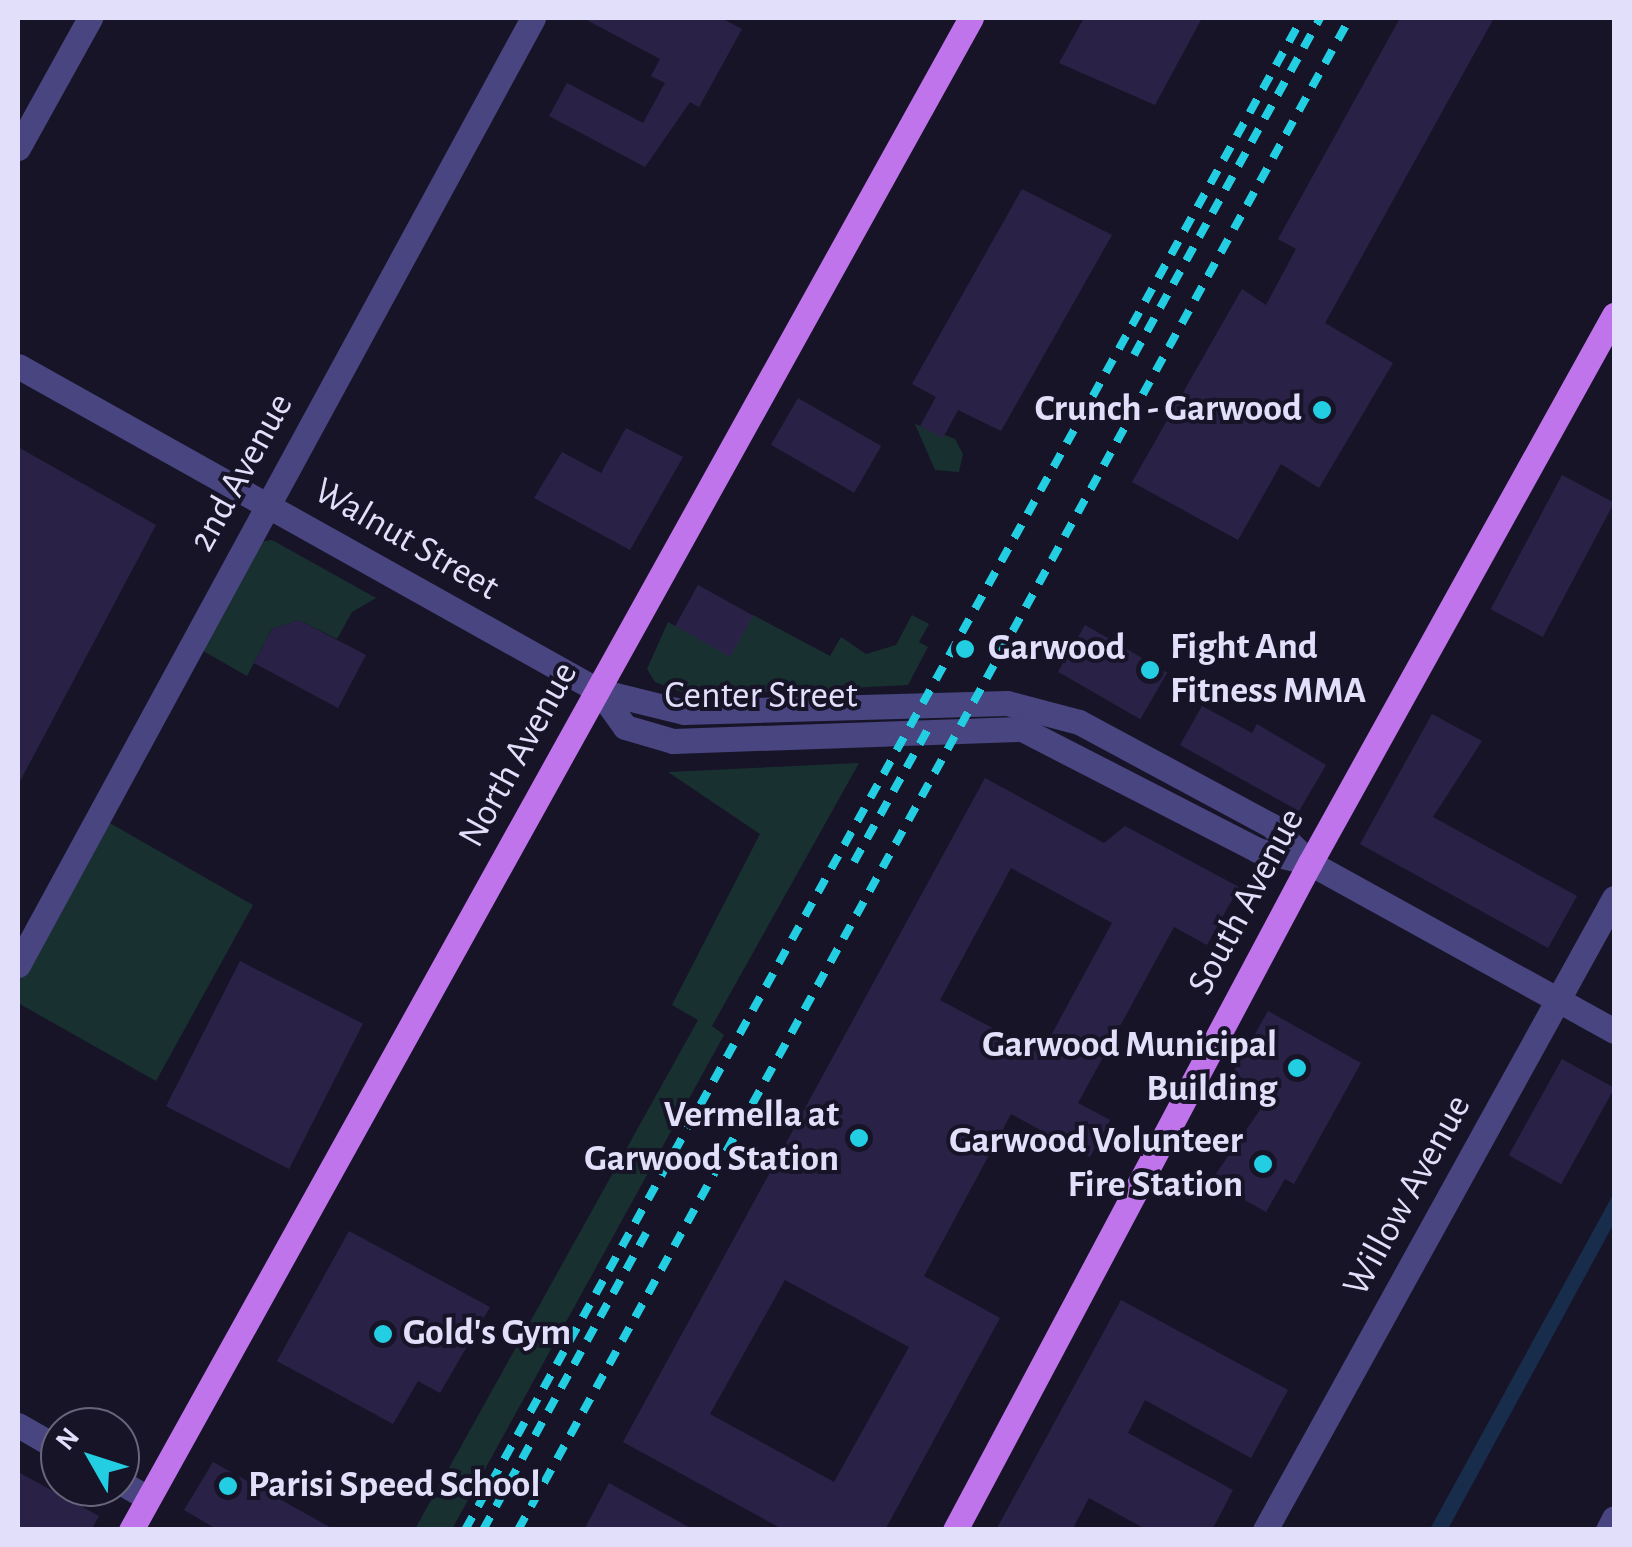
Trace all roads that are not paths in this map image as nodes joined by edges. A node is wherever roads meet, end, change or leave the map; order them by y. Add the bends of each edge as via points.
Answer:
1 (90, 18) edge
2 (533, 18) edge
3 (971, 18) edge
4 (18, 148) edge
5 (1614, 316) edge
6 (18, 366) edge
7 (268, 503) junction
8 (599, 691) junction
9 (1310, 863) junction
10 (1614, 898) edge
11 (18, 965) edge
12 (1558, 1001) junction
13 (1614, 1031) edge
14 (18, 1425) edge
15 (40, 1438) edge
16 (140, 1493) edge
17 (148, 1498) junction
18 (1614, 1518) edge
19 (131, 1530) edge
20 (955, 1530) edge
21 (1265, 1530) edge
22 (1608, 1530) edge

1 - 4 street
2 - 7 street, 2nd Avenue
3 - 8 main road, North Avenue
5 - 9 main road, South Avenue
6 - 7 street, Walnut Street
7 - 8 street, Walnut Street
7 - 11 street, 2nd Avenue
8 - 9 street, Center Street via 624,727 672,741 1022,728 1256,850
8 - 17 main road, North Avenue
9 - 12 street, Center Street
9 - 20 main road, South Avenue
10 - 12 street, Willow Avenue
12 - 13 street, Center Street
12 - 21 street, Willow Avenue
14 - 15 street
16 - 17 street
17 - 19 main road, North Avenue
18 - 22 street

